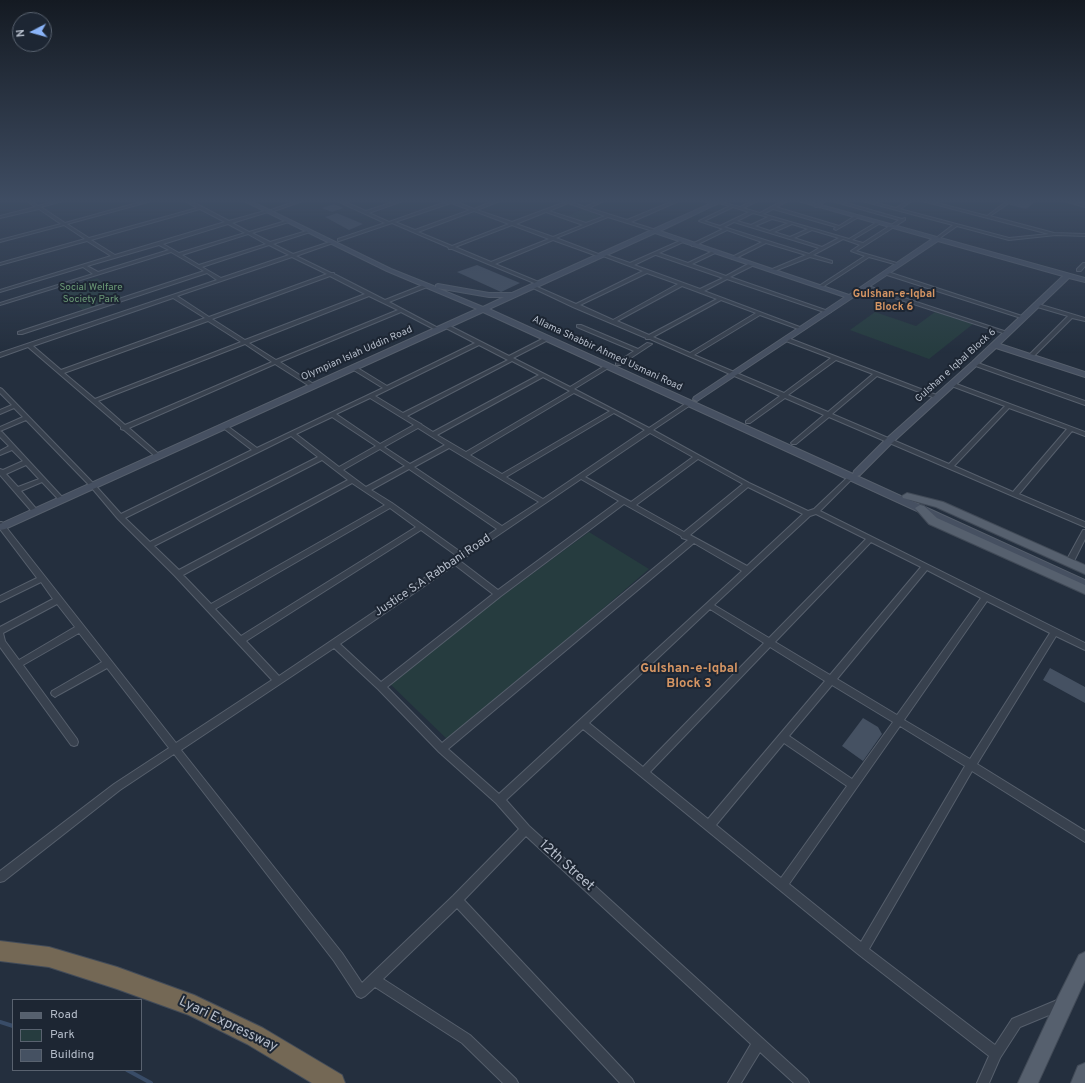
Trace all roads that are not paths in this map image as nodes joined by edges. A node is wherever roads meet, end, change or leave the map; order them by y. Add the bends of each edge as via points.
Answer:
1 (46, 252) edge
2 (108, 252) edge
3 (130, 252) edge
4 (169, 252) edge
5 (172, 252) edge
6 (190, 252) edge
7 (245, 252) edge
8 (285, 252) edge
9 (303, 252) edge
10 (356, 252) edge
11 (359, 252) edge
12 (459, 252) edge
13 (522, 252) edge
14 (589, 252) edge
15 (611, 252) edge
16 (662, 252) edge
17 (714, 252) joint
18 (746, 252) edge
19 (799, 252) edge
20 (816, 252) edge
21 (855, 252) edge
22 (917, 252) edge
23 (983, 252) edge
24 (657, 254) junction
25 (178, 255) junction
26 (293, 255) junction
27 (810, 255) junction
28 (115, 256) junction
29 (602, 256) junction
30 (869, 256) junction
31 (733, 258) junction
32 (831, 262) dead end
33 (0, 264) edge
34 (491, 264) junction
35 (690, 264) junction
36 (752, 264) junction
37 (898, 264) junction
38 (1085, 264) edge
39 (630, 265) junction
40 (84, 266) junction
41 (198, 267) junction
42 (1079, 270) dead end
43 (772, 271) junction
44 (206, 272) junction
45 (647, 272) junction
46 (886, 273) junction
47 (98, 274) junction
48 (332, 274) junction
49 (1068, 275) junction
50 (726, 277) junction
51 (221, 280) junction
52 (1085, 280) edge
53 (682, 284) junction
54 (425, 286) junction
55 (438, 286) junction
56 (536, 286) junction
57 (821, 287) junction
58 (866, 287) junction
59 (0, 291) edge
60 (701, 291) junction
61 (369, 294) junction
62 (516, 295) junction
63 (130, 296) junction
64 (173, 296) junction
65 (850, 297) junction
66 (721, 298) junction
67 (135, 300) dead end
68 (385, 302) junction
69 (139, 303) dead end
70 (0, 304) edge
71 (1036, 305) junction
72 (144, 306) junction
73 (575, 306) junction
74 (487, 308) junction
75 (402, 310) junction
76 (829, 312) junction
77 (760, 313) junction
78 (1071, 316) junction
79 (1023, 317) junction
80 (208, 318) junction
81 (1085, 320) edge
82 (612, 322) junction
83 (446, 326) junction
84 (579, 326) dead end
85 (438, 329) junction
86 (803, 329) junction
87 (20, 333) dead end
88 (1008, 333) junction
89 (548, 338) junction
90 (648, 338) junction
91 (788, 340) junction
92 (245, 342) junction
93 (479, 343) junction
94 (649, 344) dead end
95 (995, 344) junction
96 (29, 345) junction
97 (638, 351) junction
98 (0, 355) edge
99 (690, 355) junction
100 (1031, 356) junction
101 (835, 358) junction
102 (510, 359) junction
103 (276, 362) junction
104 (618, 364) junction
105 (975, 364) junction
106 (608, 366) junction
107 (354, 368) junction
108 (61, 372) junction
109 (876, 374) junction
110 (543, 375) junction
111 (734, 375) junction
112 (1085, 375) edge
113 (951, 384) junction
114 (313, 386) junction
115 (387, 388) junction
116 (0, 390) edge
117 (572, 390) junction
118 (371, 396) junction
119 (784, 396) junction
120 (6, 397) junction
121 (937, 397) junction
122 (0, 399) edge
123 (94, 401) junction
124 (694, 401) junction
125 (1085, 403) edge
126 (15, 406) junction
127 (1008, 406) junction
128 (614, 411) junction
129 (0, 412) edge
130 (332, 414) junction
131 (828, 414) junction
132 (404, 415) junction
133 (27, 418) junction
134 (748, 422) junction
135 (419, 425) junction
136 (224, 426) junction
137 (123, 428) junction
138 (0, 429) edge
139 (1071, 429) junction
140 (648, 430) junction
141 (0, 433) edge
142 (292, 434) junction
143 (1085, 434) edge
144 (432, 435) junction
145 (889, 441) junction
146 (794, 443) junction
147 (449, 444) junction
148 (13, 447) junction
149 (380, 447) junction
150 (257, 452) junction
151 (0, 453) edge
152 (466, 455) junction
153 (158, 456) junction
154 (322, 457) junction
155 (697, 457) junction
156 (27, 462) junction
157 (409, 467) junction
158 (950, 467) junction
159 (340, 469) junction
160 (1, 472) edge
161 (854, 475) junction
162 (501, 477) junction
163 (581, 477) junction
164 (43, 479) junction
165 (353, 480) junction
166 (747, 484) junction
167 (93, 486) junction
168 (17, 490) junction
169 (366, 490) junction
170 (1015, 494) junction
171 (907, 496) junction
172 (62, 500) junction
173 (544, 502) junction
174 (627, 503) junction
175 (390, 505) junction
176 (920, 508) junction
177 (816, 511) junction
178 (36, 512) junction
179 (808, 514) junction
180 (120, 517) junction
181 (960, 524) junction
182 (1085, 525) edge
183 (1, 526) edge
184 (421, 527) junction
185 (502, 529) junction
186 (1085, 532) edge
187 (684, 536) junction
188 (871, 538) junction
189 (692, 541) junction
190 (149, 546) junction
191 (458, 558) junction
192 (1069, 563) junction
193 (926, 566) junction
194 (747, 570) junction
195 (1085, 570) edge
196 (178, 574) junction
197 (1085, 578) edge
198 (41, 579) junction
199 (1085, 584) edge
200 (1085, 590) edge
201 (498, 594) junction
202 (986, 597) junction
203 (0, 599) edge
204 (58, 600) junction
205 (710, 606) junction
206 (210, 608) junction
207 (81, 628) junction
208 (0, 631) edge
209 (1055, 631) junction
210 (0, 635) edge
211 (240, 641) junction
212 (770, 643) junction
213 (334, 644) junction
214 (1085, 647) edge
215 (20, 663) dead end
216 (108, 663) junction
217 (830, 679) junction
218 (278, 681) junction
219 (381, 687) junction
220 (55, 693) dead end
221 (898, 721) junction
222 (583, 724) junction
223 (783, 737) junction
224 (74, 742) dead end
225 (176, 749) junction
226 (442, 749) junction
227 (971, 765) junction
228 (644, 773) junction
229 (853, 785) junction
230 (499, 800) junction
231 (709, 826) junction
232 (526, 829) junction
233 (1085, 838) edge
234 (0, 877) edge
235 (782, 885) junction
236 (457, 900) junction
237 (862, 950) junction
238 (0, 951) edge
239 (1085, 961) edge
240 (374, 980) junction
241 (1064, 1003) junction
242 (759, 1042) junction
243 (996, 1054) junction
244 (1085, 1073) edge
245 (334, 1083) edge
246 (512, 1083) edge
247 (628, 1083) edge
248 (734, 1083) edge
249 (803, 1083) edge
250 (983, 1083) edge
251 (1028, 1083) edge
252 (1080, 1083) edge

1 - 33 street
2 - 28 street
3 - 28 street
4 - 47 street
5 - 25 street
6 - 25 street
7 - 41 street
8 - 26 street
9 - 26 street
10 - 54 street, Allama Shabbir Ahmed Usmani Road
11 - 55 street, Allama Shabbir Ahmed Usmani Road
12 - 34 street
13 - 34 street
14 - 29 street
15 - 29 street, Olympian Islah Uddin Road
16 - 24 street
17 - 31 street
17 - 35 street
18 - 31 street
19 - 27 street
20 - 27 street
21 - 30 street
22 - 37 street
23 - 49 street
24 - 35 street
24 - 39 street
25 - 41 street
26 - 48 street
26 - 51 street
27 - 32 street
27 - 43 street
28 - 40 street
29 - 39 street
29 - 56 street, Olympian Islah Uddin Road
30 - 37 street
30 - 57 street
31 - 36 street
34 - 56 street
35 - 50 street
36 - 43 street
36 - 50 street
37 - 46 street
38 - 42 street
39 - 45 street
40 - 47 street
40 - 59 street
41 - 44 street
43 - 57 street
44 - 51 street
44 - 63 street
45 - 53 street
45 - 73 street
46 - 58 street
46 - 79 street
47 - 70 street
48 - 61 street
48 - 80 street
49 - 52 street
49 - 71 street, Gulshan e Iqbal Block 6
50 - 60 street
50 - 76 street
51 - 64 street
53 - 60 street
53 - 82 street
54 - 68 street
54 - 74 street, Allama Shabbir Ahmed Usmani Road
55 - 62 street via 489,294
55 - 74 street, Allama Shabbir Ahmed Usmani Road
56 - 62 street, Olympian Islah Uddin Road
56 - 73 street
57 - 65 street
58 - 65 street
58 - 88 street
60 - 66 street
61 - 68 street
61 - 92 street
62 - 74 street, Olympian Islah Uddin Road
63 - 67 street
63 - 87 street
64 - 72 street
64 - 80 street
65 - 76 street
66 - 77 street
66 - 90 street
68 - 75 street
69 - 72 street
71 - 78 street
71 - 79 street, Gulshan e Iqbal Block 6
72 - 96 street
73 - 82 street
74 - 83 street, Olympian Islah Uddin Road
74 - 89 street, Allama Shabbir Ahmed Usmani Road
74 - 104 street, Allama Shabbir Ahmed Usmani Road
75 - 85 street
75 - 103 street
76 - 86 street
77 - 86 street
77 - 99 street
78 - 81 street
78 - 100 street
79 - 88 street, Gulshan e Iqbal Block 6
80 - 92 street
80 - 108 street
82 - 90 street
83 - 85 street, Olympian Islah Uddin Road
83 - 93 street
84 - 97 street
85 - 107 street, Olympian Islah Uddin Road
86 - 91 street
88 - 95 street, Gulshan e Iqbal Block 6
89 - 102 street
89 - 106 street, Allama Shabbir Ahmed Usmani Road
90 - 99 street
91 - 101 street
91 - 111 street
92 - 103 street
92 - 123 street
93 - 102 street
93 - 115 street
94 - 97 street
95 - 100 street
95 - 105 street, Gulshan e Iqbal Block 6
96 - 98 street
96 - 108 street
97 - 104 street
99 - 111 street
100 - 112 street
101 - 109 street
101 - 119 street
102 - 110 street
102 - 132 street
103 - 114 street
103 - 137 street
104 - 124 street, Allama Shabbir Ahmed Usmani Road
105 - 113 street, Gulshan e Iqbal Block 6
105 - 125 street
106 - 117 street
106 - 124 street, Allama Shabbir Ahmed Usmani Road
107 - 114 street, Olympian Islah Uddin Road
107 - 115 street
108 - 123 street
109 - 121 street
109 - 131 street
110 - 117 street
110 - 144 street
111 - 119 street
111 - 124 street
113 - 121 street, Gulshan e Iqbal Block 6
113 - 127 street
114 - 136 street, Olympian Islah Uddin Road
115 - 118 street
116 - 120 street
117 - 128 street
117 - 152 street
118 - 130 street
118 - 132 street
119 - 131 street
119 - 134 street
120 - 122 street
120 - 126 street
121 - 145 street, Gulshan e Iqbal Block 6
123 - 137 street
124 - 134 street, Allama Shabbir Ahmed Usmani Road
124 - 140 street, Justice S.A Rabbani Road
124 - 161 street, Allama Shabbir Ahmed Usmani Road
126 - 129 street
126 - 133 street
127 - 139 street
127 - 158 street
128 - 140 street
128 - 162 street
130 - 142 street
130 - 149 street
131 - 145 street
131 - 146 street
132 - 135 street
133 - 138 street
133 - 167 street
134 - 146 street, Allama Shabbir Ahmed Usmani Road
135 - 144 street
135 - 149 street
136 - 150 street
136 - 153 street, Olympian Islah Uddin Road
137 - 153 street
139 - 143 street
139 - 170 street
140 - 155 street
140 - 163 street, Justice S.A Rabbani Road
141 - 148 street
142 - 150 street
142 - 154 street
144 - 147 street
145 - 158 street
145 - 161 street, Gulshan e Iqbal Block 6
146 - 161 street, Allama Shabbir Ahmed Usmani Road
147 - 152 street
147 - 157 street
148 - 151 street
148 - 156 street
149 - 157 street
149 - 159 street
150 - 180 street
152 - 162 street
153 - 167 street, Olympian Islah Uddin Road
154 - 159 street
154 - 190 street
155 - 166 street
155 - 174 street
156 - 160 street
156 - 164 street
157 - 169 street
157 - 185 street
158 - 170 street
159 - 165 street
160 - 168 street
161 - 171 street, Allama Shabbir Ahmed Usmani Road
161 - 176 street, Allama Shabbir Ahmed Usmani Road
161 - 177 street
162 - 173 street
163 - 173 street, Justice S.A Rabbani Road
163 - 174 street
164 - 168 street
164 - 172 street
165 - 169 street
165 - 196 street
166 - 179 street
166 - 187 street
167 - 172 street, Olympian Islah Uddin Road
167 - 180 street
168 - 178 street
169 - 175 street
170 - 182 street
171 - 181 street, Allama Shabbir Ahmed Usmani Road
171 - 192 main road via 939,504
172 - 178 street, Olympian Islah Uddin Road
173 - 185 street, Justice S.A Rabbani Road
174 - 187 street
174 - 201 street
175 - 184 street
175 - 206 street
176 - 181 street, Allama Shabbir Ahmed Usmani Road
176 - 200 main road via 933,520
177 - 179 street
177 - 188 street
178 - 183 street, Olympian Islah Uddin Road
179 - 194 street
180 - 190 street
181 - 197 street
181 - 199 street
183 - 198 street
184 - 191 street
184 - 211 street
185 - 191 street, Justice S.A Rabbani Road
186 - 192 street
187 - 189 street
188 - 193 street
188 - 212 street
189 - 194 street
189 - 226 street
190 - 196 street
191 - 201 street
191 - 213 street, Justice S.A Rabbani Road
192 - 195 main road
193 - 202 street
193 - 217 street
194 - 205 street
196 - 206 street
198 - 203 street
198 - 204 street
201 - 219 street
202 - 209 street
202 - 221 street
204 - 207 street
204 - 208 street
205 - 212 street
205 - 222 street
206 - 211 street
207 - 215 street
207 - 216 street
209 - 214 street
209 - 227 street
210 - 224 street via 1,642
211 - 218 street
212 - 217 street
212 - 228 street
213 - 218 street, Justice S.A Rabbani Road
213 - 219 street, 12th Street
216 - 220 street
216 - 225 street
217 - 221 street
217 - 223 street
218 - 225 street, Justice S.A Rabbani Road
219 - 226 street, 12th Street
221 - 227 street
221 - 229 street
222 - 228 street
222 - 230 street
223 - 229 street
223 - 231 street
225 - 234 street, Justice S.A Rabbani Road via 117,787
225 - 240 street via 338,956 362,992
226 - 230 street, 12th Street
227 - 233 street
227 - 237 street
228 - 231 street
229 - 235 street
230 - 232 street, 12th Street
231 - 235 street
232 - 236 street
232 - 242 street, 12th Street
235 - 237 street
236 - 240 street
236 - 247 street
237 - 243 street
238 - 245 highway, Lyari Expressway via 49,957 194,1006 256,1036
239 - 241 main road
240 - 246 street via 466,1039
241 - 243 street via 1016,1023
241 - 251 main road
242 - 248 street
242 - 249 street, 12th Street
243 - 250 street
244 - 252 main road

